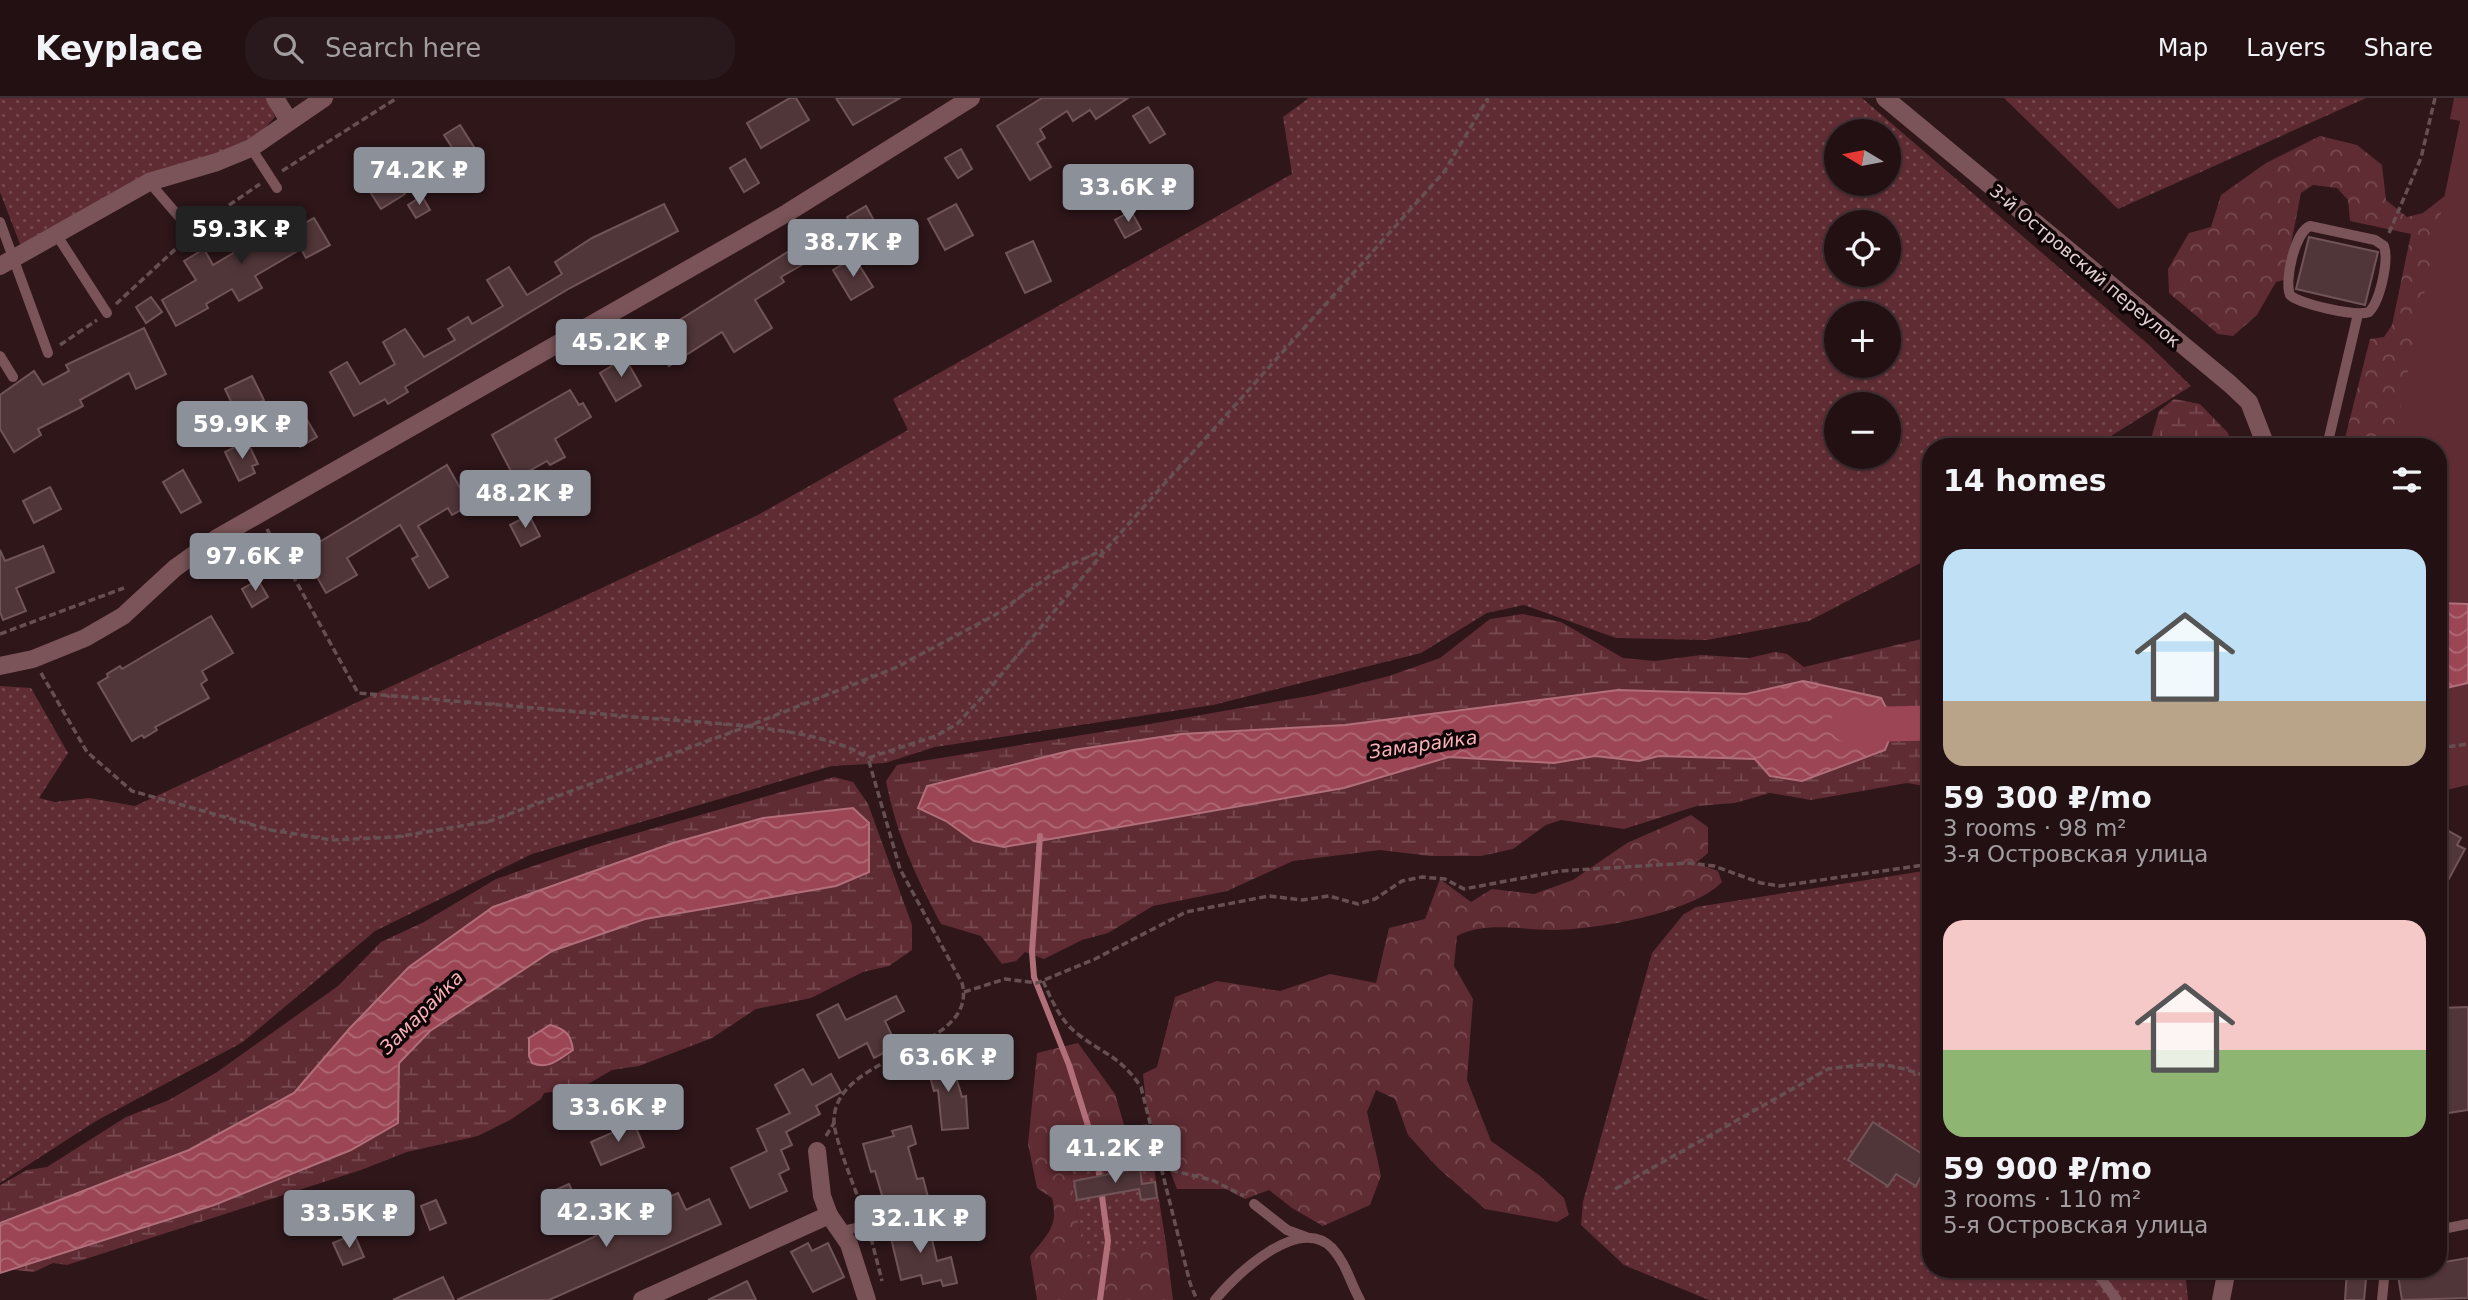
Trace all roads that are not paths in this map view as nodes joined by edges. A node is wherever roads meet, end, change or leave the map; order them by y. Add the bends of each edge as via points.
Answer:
1 (275, 98) edge
2 (324, 98) edge
3 (971, 98) edge
4 (1885, 98) edge
5 (289, 121) junction
6 (251, 148) junction
7 (149, 182) junction
8 (277, 188) dead end
9 (0, 222) edge
10 (193, 233) dead end
11 (56, 234) junction
12 (7, 262) edge
13 (107, 313) dead end
14 (2358, 314) junction
15 (48, 353) dead end
16 (0, 356) edge
17 (13, 377) dead end
18 (2263, 438) edge
19 (2329, 438) edge
20 (0, 666) edge
21 (817, 1151) dead end
22 (1254, 1204) road end
23 (950, 1212) dead end
24 (829, 1215) junction
25 (2468, 1224) edge
26 (2447, 1228) edge
27 (842, 1231) junction
28 (1313, 1240) junction
29 (2101, 1278) edge
30 (2225, 1278) edge
31 (2384, 1278) edge
32 (642, 1300) edge
33 (867, 1300) edge
34 (1215, 1300) edge
35 (1360, 1300) edge
36 (2117, 1300) edge
37 (2221, 1300) edge
38 (2382, 1300) edge

1 - 5 street
2 - 5 street
3 - 20 street via 787,213 217,538 123,615 85,638 33,659
4 - 18 street, 3-й Островский переулок via 2230,384 2249,402
5 - 6 street
6 - 7 street
6 - 8 lane
7 - 10 lane
7 - 11 street
9 - 12 lane
11 - 12 street
11 - 13 lane
12 - 15 lane
14 - 14 lane via 2369,313 2376,303 2386,257 2380,242 2310,226 2298,237 2290,295
14 - 19 lane
16 - 17 lane
21 - 24 street
22 - 28 lane via 1287,1230
23 - 27 lane
24 - 27 street
24 - 32 street
25 - 26 lane
27 - 33 street
28 - 34 lane via 1292,1241 1267,1251
28 - 35 lane via 1330,1245 1345,1265
29 - 36 lane
30 - 37 street
31 - 38 lane

